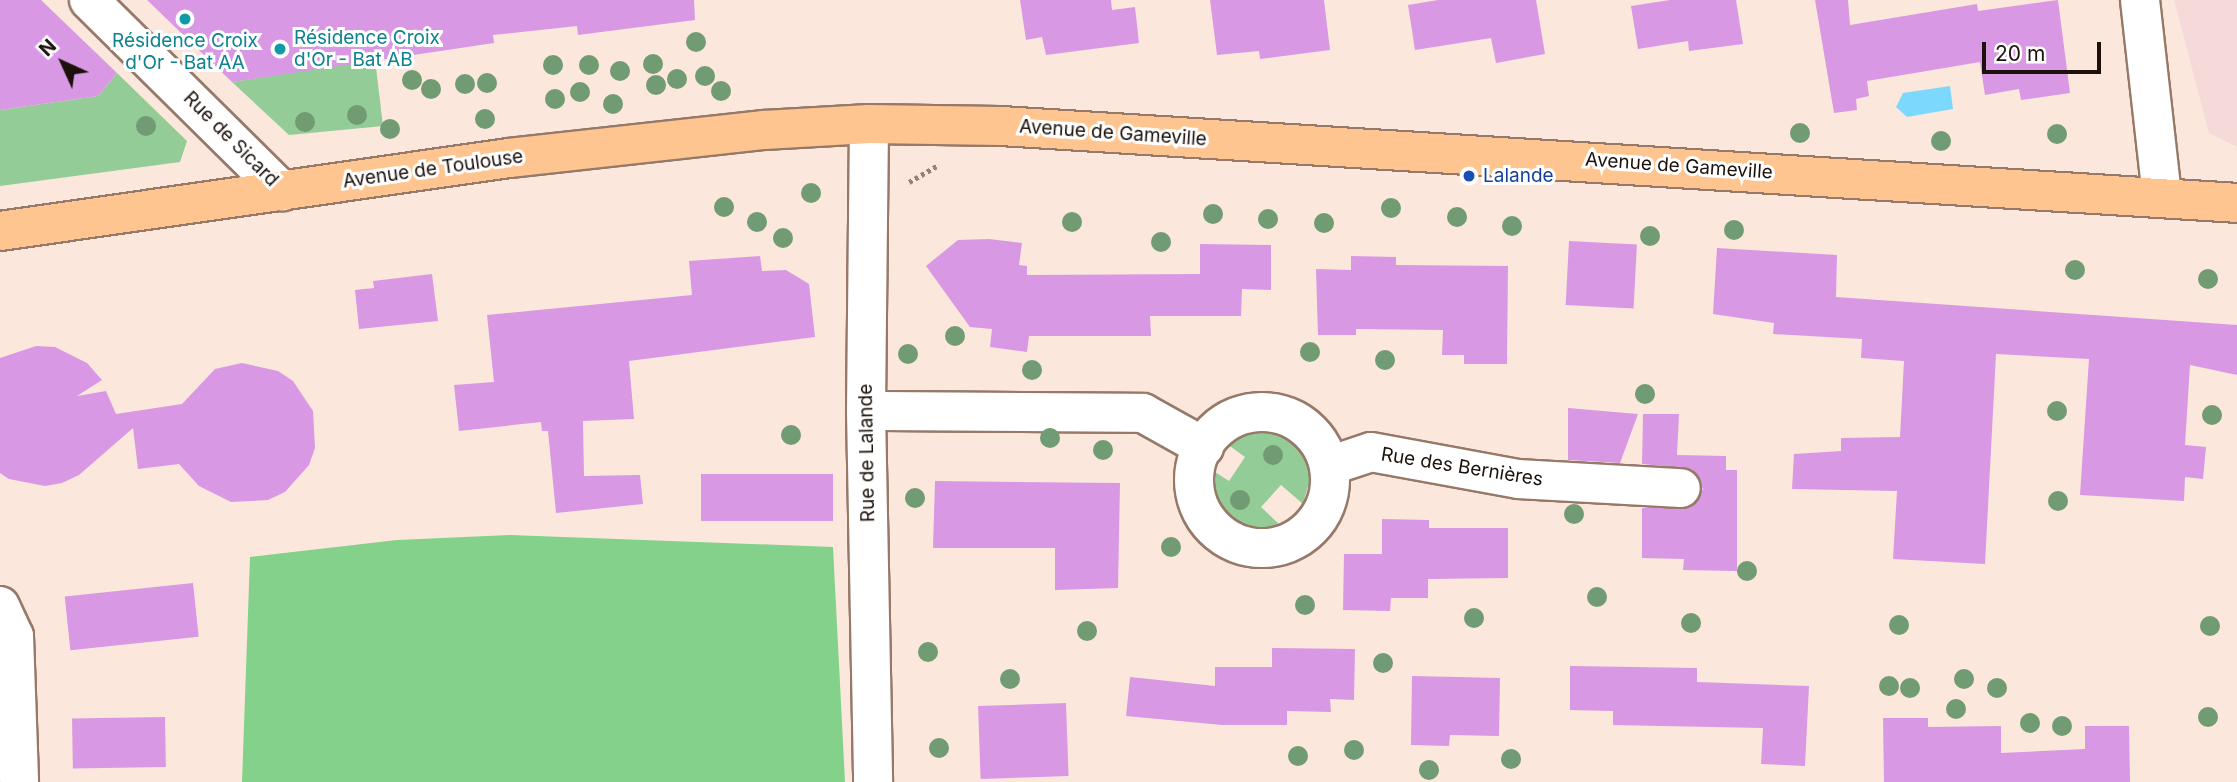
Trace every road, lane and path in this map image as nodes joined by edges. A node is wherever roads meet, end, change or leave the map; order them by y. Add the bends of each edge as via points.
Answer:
1 (89, 0) edge
2 (2140, 0) edge
3 (869, 124) junction
4 (945, 163) dead end
5 (903, 187) dead end
6 (282, 191) junction
7 (2162, 197) junction
8 (2237, 202) edge
9 (0, 230) edge
10 (866, 411) junction
11 (1203, 447) junction
12 (1329, 466) junction
13 (1681, 488) dead end
14 (0, 606) edge
15 (19, 782) edge
16 (873, 782) edge

1 - 6 street, Rue de Sicard
2 - 7 street
3 - 6 main road, Avenue de Toulouse via 706,136
3 - 7 main road, Avenue de Gameville via 1001,126
3 - 10 street, Rue de Lalande
4 - 5 path via 916,174
6 - 9 main road, Avenue de Toulouse
7 - 8 main road, Avenue de Gameville
10 - 11 street via 1143,413
10 - 16 street, Rue de Lalande
11 - 12 street via 1222,425 1240,415 1278,413 1311,432
11 - 12 street via 1194,474 1202,512 1229,539 1247,546 1266,548 1302,535 1326,504
12 - 13 street, Rue des Bernières via 1371,452 1518,479
14 - 15 street via 14,636

